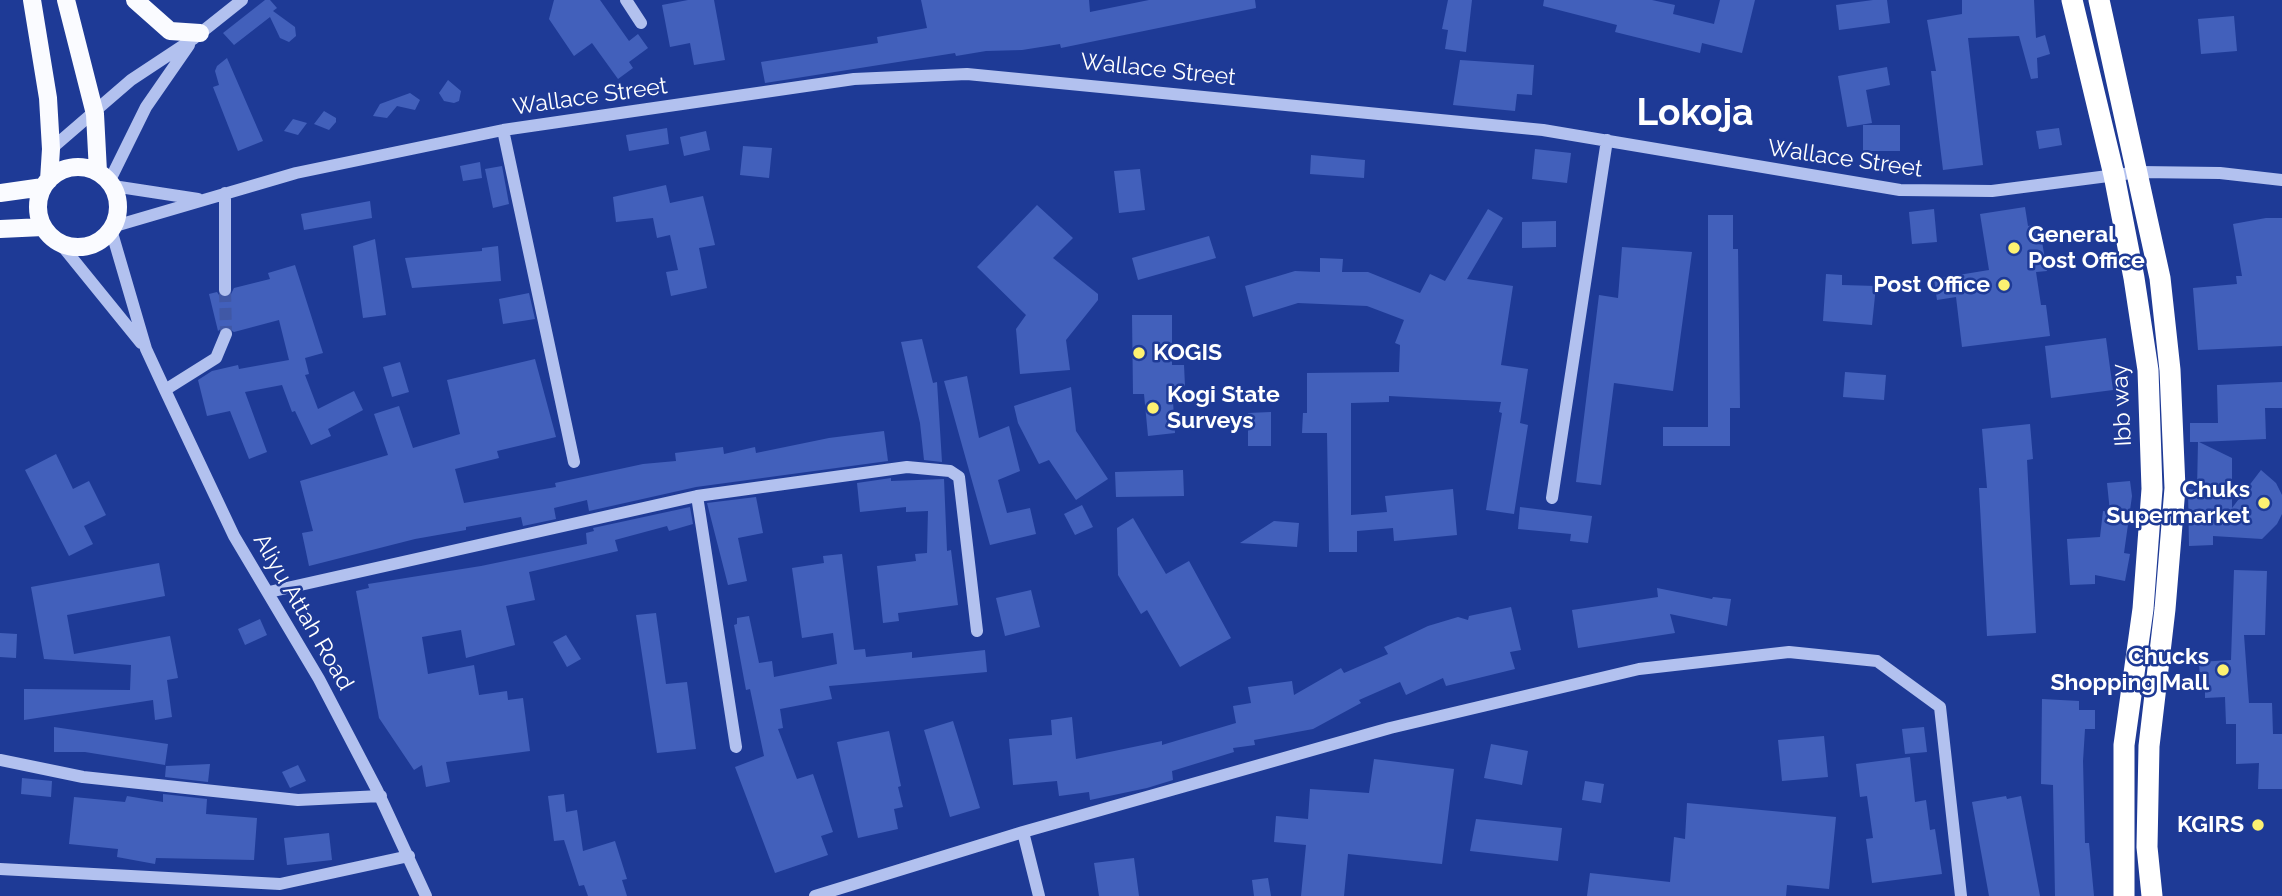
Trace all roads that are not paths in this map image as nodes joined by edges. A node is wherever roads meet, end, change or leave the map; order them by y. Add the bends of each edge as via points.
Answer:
1 (32, 0) edge
2 (66, 0) edge
3 (135, 0) edge
4 (242, 0) edge
5 (626, 0) edge
6 (2072, 0) edge
7 (2099, 0) edge
8 (641, 23) dead end
9 (197, 36) junction
10 (95, 114) junction
11 (503, 130) junction
12 (1608, 141) junction
13 (51, 149) junction
14 (2138, 172) junction
15 (2113, 175) junction
16 (107, 180) junction
17 (2282, 180) edge
18 (46, 183) junction
19 (0, 193) edge
20 (225, 193) junction
21 (202, 200) junction
22 (43, 228) junction
23 (0, 229) edge
24 (113, 229) junction
25 (59, 242) junction
26 (225, 290) tunnel mouth
27 (226, 334) tunnel mouth
28 (146, 349) junction
29 (165, 390) junction
30 (574, 462) dead end
31 (697, 496) junction
32 (1552, 498) dead end
33 (269, 592) junction
34 (977, 631) dead end
35 (736, 747) dead end
36 (0, 760) edge
37 (381, 796) junction
38 (1024, 832) junction
39 (409, 856) junction
40 (0, 869) edge
41 (426, 896) edge
42 (815, 896) edge
43 (1039, 896) edge
44 (1961, 896) edge
45 (2124, 896) edge
46 (2152, 896) edge

1 - 13 main road via 43,56
2 - 10 main road
3 - 9 main road via 170,31
4 - 9 street
5 - 8 street
6 - 15 highway, Ibb way
7 - 14 highway
9 - 10 street via 131,80
9 - 16 street via 146,107
10 - 13 street
10 - 16 main road
11 - 12 street, Wallace Street via 854,79 967,74 1544,130
11 - 20 street, Wallace Street via 296,173
11 - 30 street
12 - 15 street, Wallace Street via 1849,184 1942,193
12 - 32 street
13 - 18 main road
14 - 15 street, Wallace Street
14 - 17 street, Wallace Street via 2220,173
14 - 46 highway via 2160,278 2175,488 2149,746 2147,847
15 - 45 highway, Ibb way via 2148,370 2152,489 2143,608 2124,745
16 - 18 main road via 78,167 57,172
16 - 21 street
16 - 24 main road via 119,206
18 - 19 main road
18 - 22 main road via 38,207
20 - 21 street, Wallace Street
20 - 26 street
21 - 24 street, Wallace Street
22 - 23 main road
22 - 25 main road
24 - 25 main road via 90,245
24 - 28 street
25 - 28 street
27 - 29 street via 216,358
28 - 29 street, Aliyu Attah Road
29 - 33 street, Aliyu Attah Road via 234,536
31 - 33 street
31 - 34 street via 907,467 950,471 959,477
31 - 35 street
33 - 37 street, Aliyu Attah Road
36 - 37 street via 83,777 298,800
37 - 39 street, Aliyu Attah Road
38 - 42 street
38 - 43 street
38 - 44 street via 1528,694 1639,669 1789,652 1877,661 1940,708
39 - 40 street via 280,884
39 - 41 street, Aliyu Attah Road

